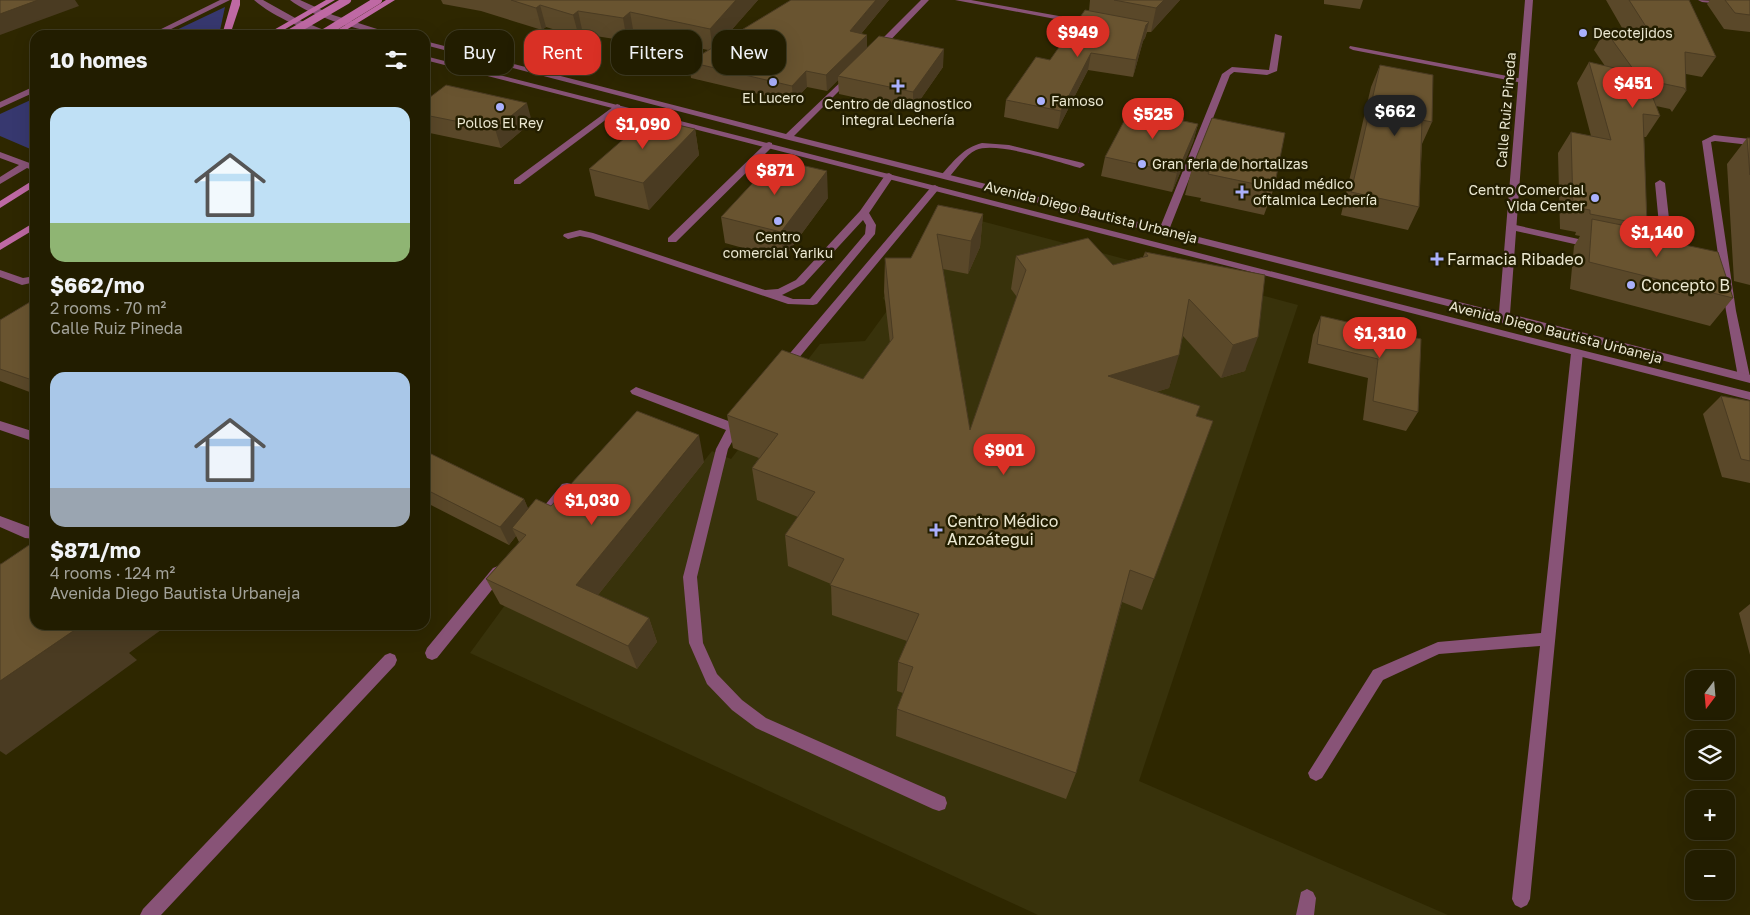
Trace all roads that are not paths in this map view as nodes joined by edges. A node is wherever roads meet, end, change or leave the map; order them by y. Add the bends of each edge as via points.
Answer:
1 (226, 0) edge
2 (236, 0) edge
3 (258, 0) edge
4 (294, 0) edge
5 (331, 0) edge
6 (347, 0) edge
7 (378, 0) edge
8 (391, 0) edge
9 (925, 0) edge
10 (959, 0) edge
11 (1529, 0) edge
12 (1702, 0) edge
13 (1750, 5) edge
14 (313, 10) junction
15 (365, 16) junction
16 (294, 21) junction
17 (351, 24) junction
18 (1100, 26) edge
19 (367, 29) junction
20 (163, 30) edge
21 (228, 30) edge
22 (278, 30) edge
23 (296, 30) edge
24 (319, 30) edge
25 (328, 30) edge
26 (341, 30) edge
27 (371, 30) edge
28 (1278, 36) dead end
29 (430, 44) edge
30 (1353, 48) dead end
31 (870, 55) edge
32 (430, 59) edge
33 (857, 68) edge
34 (1523, 81) junction
35 (30, 91) edge
36 (0, 105) edge
37 (617, 107) junction
38 (788, 137) junction
39 (1750, 142) edge
40 (768, 145) junction
41 (0, 155) edge
42 (1080, 165) dead end
43 (30, 167) edge
44 (30, 167) edge
45 (889, 176) junction
46 (945, 176) junction
47 (0, 181) edge
48 (517, 182) dead end
49 (1660, 183) dead end
50 (30, 185) edge
51 (935, 188) junction
52 (30, 193) edge
53 (0, 205) edge
54 (0, 213) edge
55 (864, 213) junction
56 (30, 218) edge
57 (1511, 227) junction
58 (30, 228) edge
59 (1164, 230) junction
60 (568, 236) dead end
61 (0, 238) edge
62 (672, 240) dead end
63 (0, 247) edge
64 (1603, 247) edge
65 (1659, 259) edge
66 (0, 273) edge
67 (30, 280) edge
68 (762, 292) junction
69 (1504, 318) junction
70 (1517, 338) junction
71 (1577, 353) junction
72 (777, 376) edge
73 (1747, 378) edge
74 (636, 392) dead end
75 (1750, 396) edge
76 (746, 413) edge
77 (0, 425) edge
78 (733, 428) junction
79 (30, 435) edge
80 (567, 488) edge
81 (0, 521) edge
82 (536, 526) edge
83 (30, 534) edge
84 (505, 563) edge
85 (1547, 639) junction
86 (432, 653) dead end
87 (390, 660) dead end
88 (1316, 773) dead end
89 (939, 803) dead end
90 (1521, 899) dead end
91 (149, 915) edge

1 - 20 street
2 - 21 main road
3 - 16 street
4 - 14 street
5 - 14 main road
6 - 23 main road, bridge
7 - 25 main road, bridge
8 - 15 main road
9 - 31 street
10 - 18 street
11 - 34 street, Calle Ruiz Pineda
12 - 13 street
14 - 16 main road
14 - 17 street
15 - 17 main road
15 - 19 main road via 361,23
16 - 22 main road
16 - 24 street
17 - 19 street
17 - 26 main road
19 - 27 street
28 - 59 street via 1273,71 1232,69 1226,74
29 - 38 street, Avenida Diego Bautista Urbaneja
30 - 34 street
32 - 37 street, Avenida Diego Bautista Urbaneja
33 - 38 street
34 - 57 street, Calle Ruiz Pineda
35 - 36 street
37 - 40 street, Avenida Diego Bautista Urbaneja
37 - 48 street
38 - 46 street, Avenida Diego Bautista Urbaneja
39 - 73 street via 1714,138 1706,141 1731,311
40 - 45 street, Avenida Diego Bautista Urbaneja
40 - 62 street
41 - 43 street
42 - 46 street via 985,145 968,152
44 - 47 street
45 - 51 street, Avenida Diego Bautista Urbaneja
45 - 55 street
46 - 59 street, Avenida Diego Bautista Urbaneja
49 - 65 street via 1668,254 1666,258
50 - 53 main road
51 - 70 street, Avenida Diego Bautista Urbaneja
51 - 72 street
52 - 54 main road
55 - 68 street via 800,282 780,292
55 - 68 street via 871,225 870,234 813,302 792,302
56 - 61 main road
57 - 64 street
57 - 69 street, Calle Ruiz Pineda
58 - 63 main road
59 - 69 street, Avenida Diego Bautista Urbaneja
60 - 68 street via 580,233 593,236
66 - 67 street via 22,282
69 - 70 street
69 - 73 street, Avenida Diego Bautista Urbaneja
70 - 71 street, Avenida Diego Bautista Urbaneja
71 - 75 street, Avenida Diego Bautista Urbaneja
71 - 85 street
74 - 78 street
76 - 78 street
77 - 79 street
78 - 89 street via 720,458 690,577 696,643 712,679 737,705 761,723
80 - 82 street
81 - 83 street
84 - 86 street
85 - 88 street via 1438,648 1378,675
85 - 90 street
87 - 91 street

